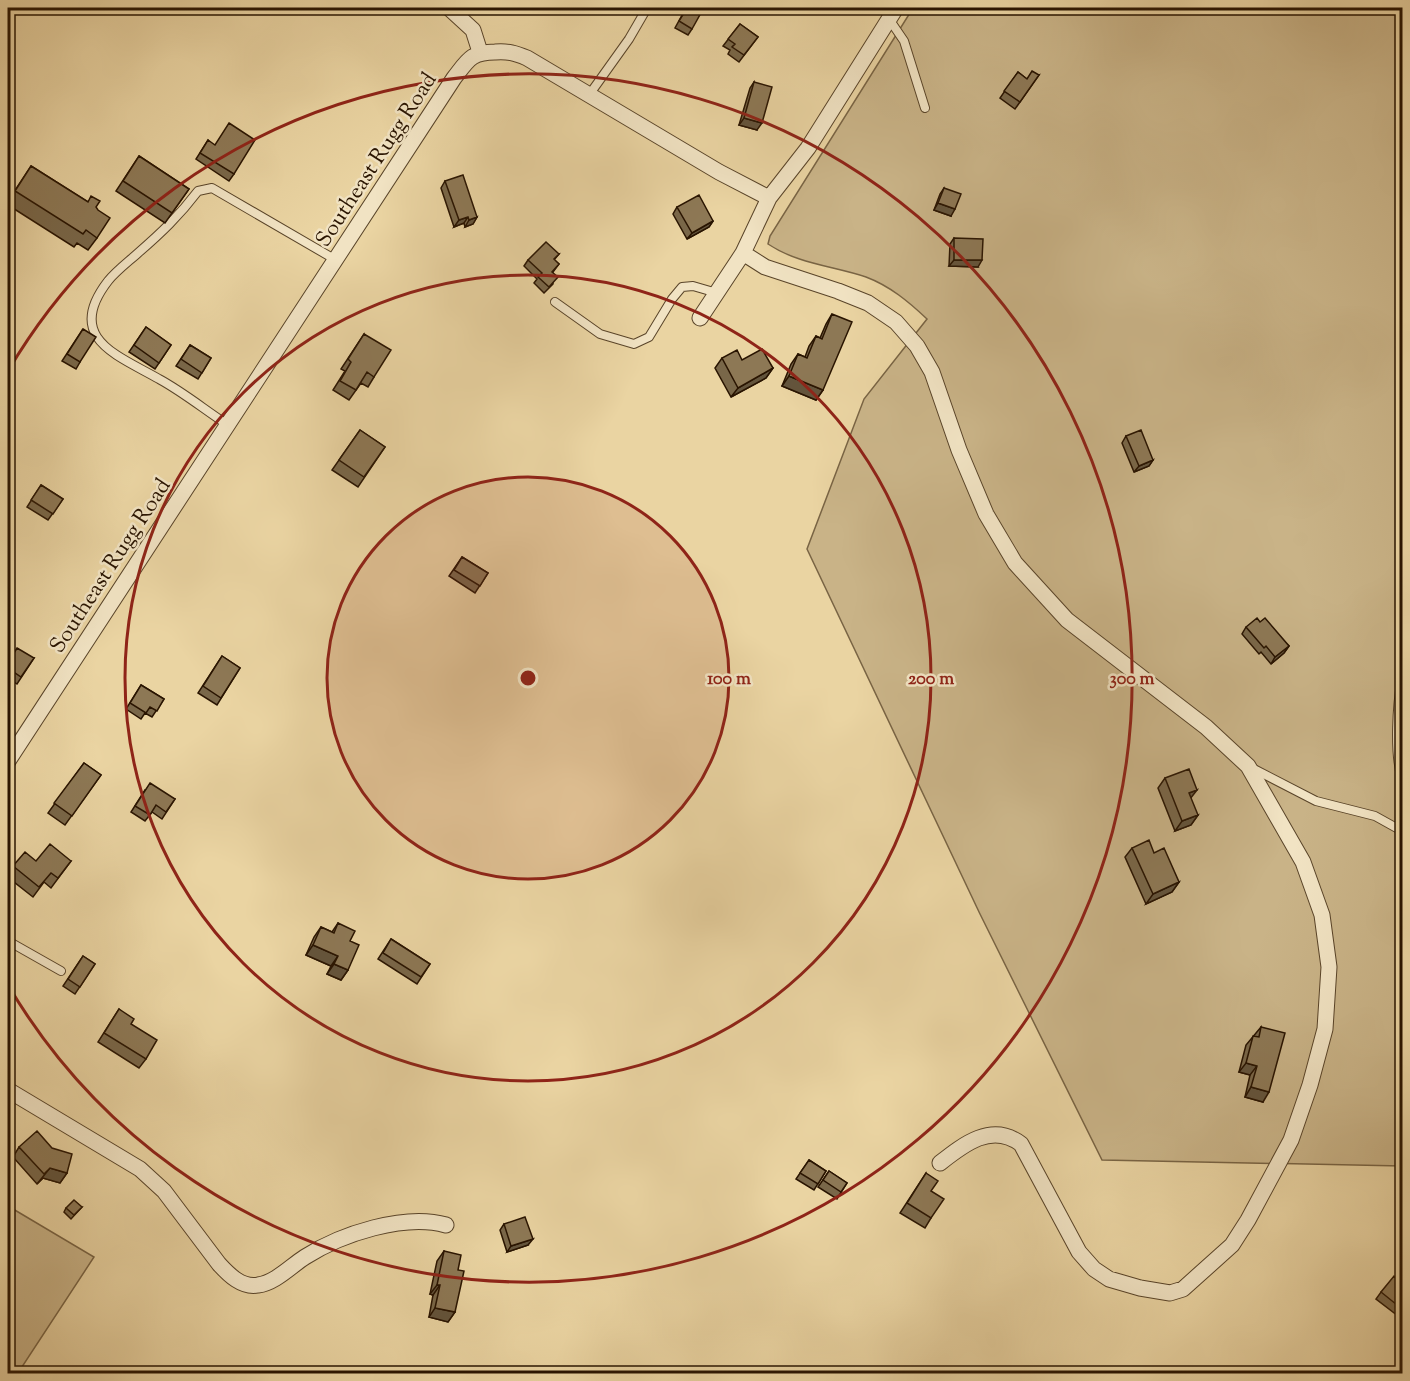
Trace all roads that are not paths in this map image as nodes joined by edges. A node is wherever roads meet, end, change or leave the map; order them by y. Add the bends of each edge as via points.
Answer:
1 (450, 8) edge
2 (462, 8) edge
3 (647, 8) edge
4 (892, 13) edge
5 (473, 30) junction
6 (480, 52) junction
7 (589, 95) junction
8 (925, 108) dead end
9 (769, 198) junction
10 (743, 253) junction
11 (336, 260) junction
12 (717, 293) junction
13 (555, 302) dead end
14 (700, 318) dead end
15 (228, 425) junction
16 (1402, 678) edge
17 (8, 761) edge
18 (1248, 766) junction
19 (1402, 779) edge
20 (1402, 831) edge
21 (8, 941) edge
22 (61, 971) dead end
23 (8, 1090) edge
24 (940, 1163) dead end
25 (446, 1225) dead end

1 - 5 street
2 - 5 lane
3 - 7 lane
4 - 8 lane
4 - 9 street via 808,148
5 - 6 street
6 - 7 street via 512,51
6 - 11 street, Southeast Rugg Road via 467,60 454,78
7 - 9 street
9 - 10 street
10 - 12 street
10 - 18 street via 765,267 868,303 896,322 917,346 932,372 986,514 1015,563 1067,620 1206,727
11 - 15 street, Southeast Rugg Road
11 - 15 lane via 212,189 198,191 178,218 108,281 91,309 92,330 105,347
12 - 13 lane via 682,287 649,337 634,344 600,334
12 - 14 street
15 - 17 street, Southeast Rugg Road
16 - 19 lane via 1398,764
18 - 20 lane via 1316,801 1375,816
18 - 24 street via 1289,836 1313,889 1322,915 1329,992 1320,1052 1291,1140 1232,1245 1183,1289 1170,1293 1140,1288 1109,1279 1079,1252 1021,1144 1011,1137 998,1133 976,1140
21 - 22 lane
23 - 25 street via 140,1169 164,1191 219,1264 242,1283 267,1283 306,1256 351,1235 402,1222 430,1220

